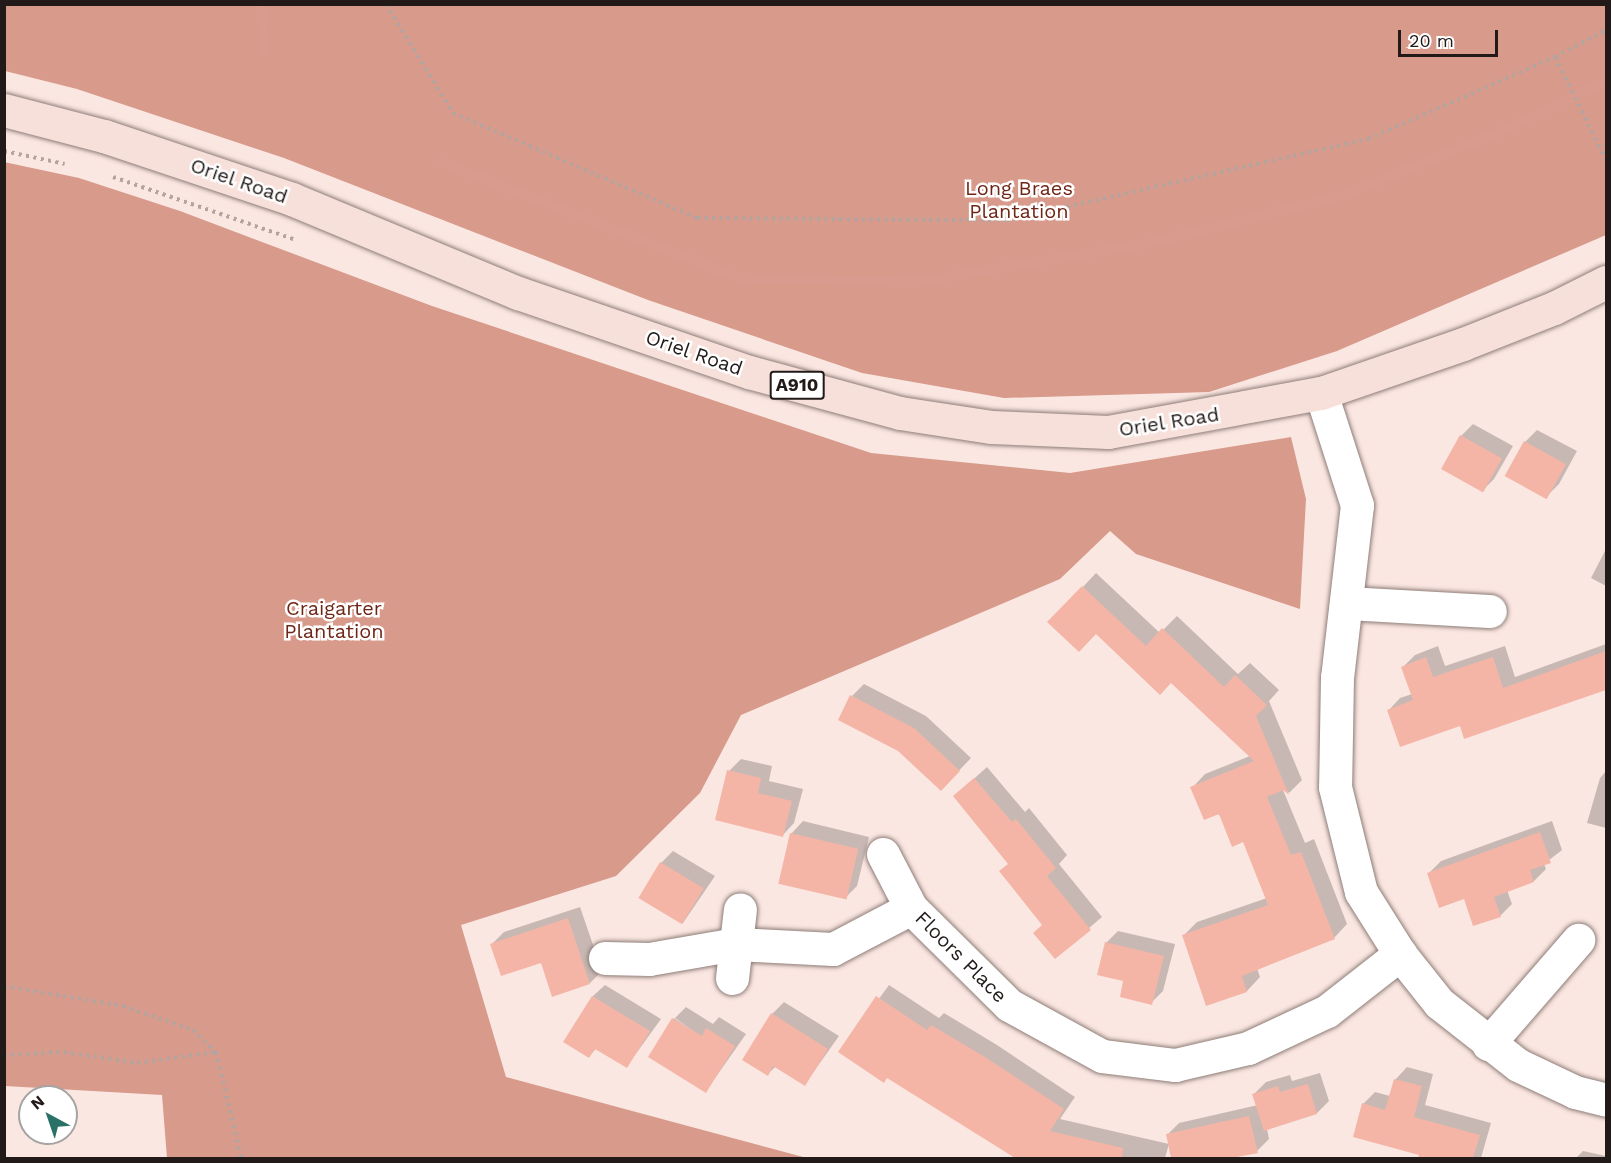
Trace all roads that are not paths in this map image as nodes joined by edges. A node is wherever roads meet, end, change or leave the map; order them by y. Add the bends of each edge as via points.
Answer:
1 (4, 110) edge
2 (1606, 282) edge
3 (1321, 393) junction
4 (1346, 603) junction
5 (1490, 611) dead end
6 (883, 854) dead end
7 (911, 908) junction
8 (740, 909) dead end
9 (1578, 939) dead end
10 (736, 944) junction
11 (1400, 954) junction
12 (604, 958) dead end
13 (732, 978) dead end
14 (1488, 1044) junction
15 (1606, 1100) edge

1 - 3 main road, Oriel Road / A910 via 104,136 281,196 518,292 707,357 900,413 1002,428 1108,432
2 - 3 main road, Oriel Road / A910 via 1554,308 1463,344
3 - 4 street via 1358,505
4 - 5 street
4 - 11 street via 1337,677 1335,787 1361,892
6 - 7 street, Floors Place
7 - 10 street, Floors Place via 832,950
7 - 11 street, Floors Place via 1009,1005 1102,1056 1175,1065 1248,1048 1327,1011
8 - 10 street
9 - 14 street
10 - 12 street, Floors Place via 650,959
10 - 13 street
11 - 14 street via 1439,1004
14 - 15 street via 1518,1065 1575,1092

